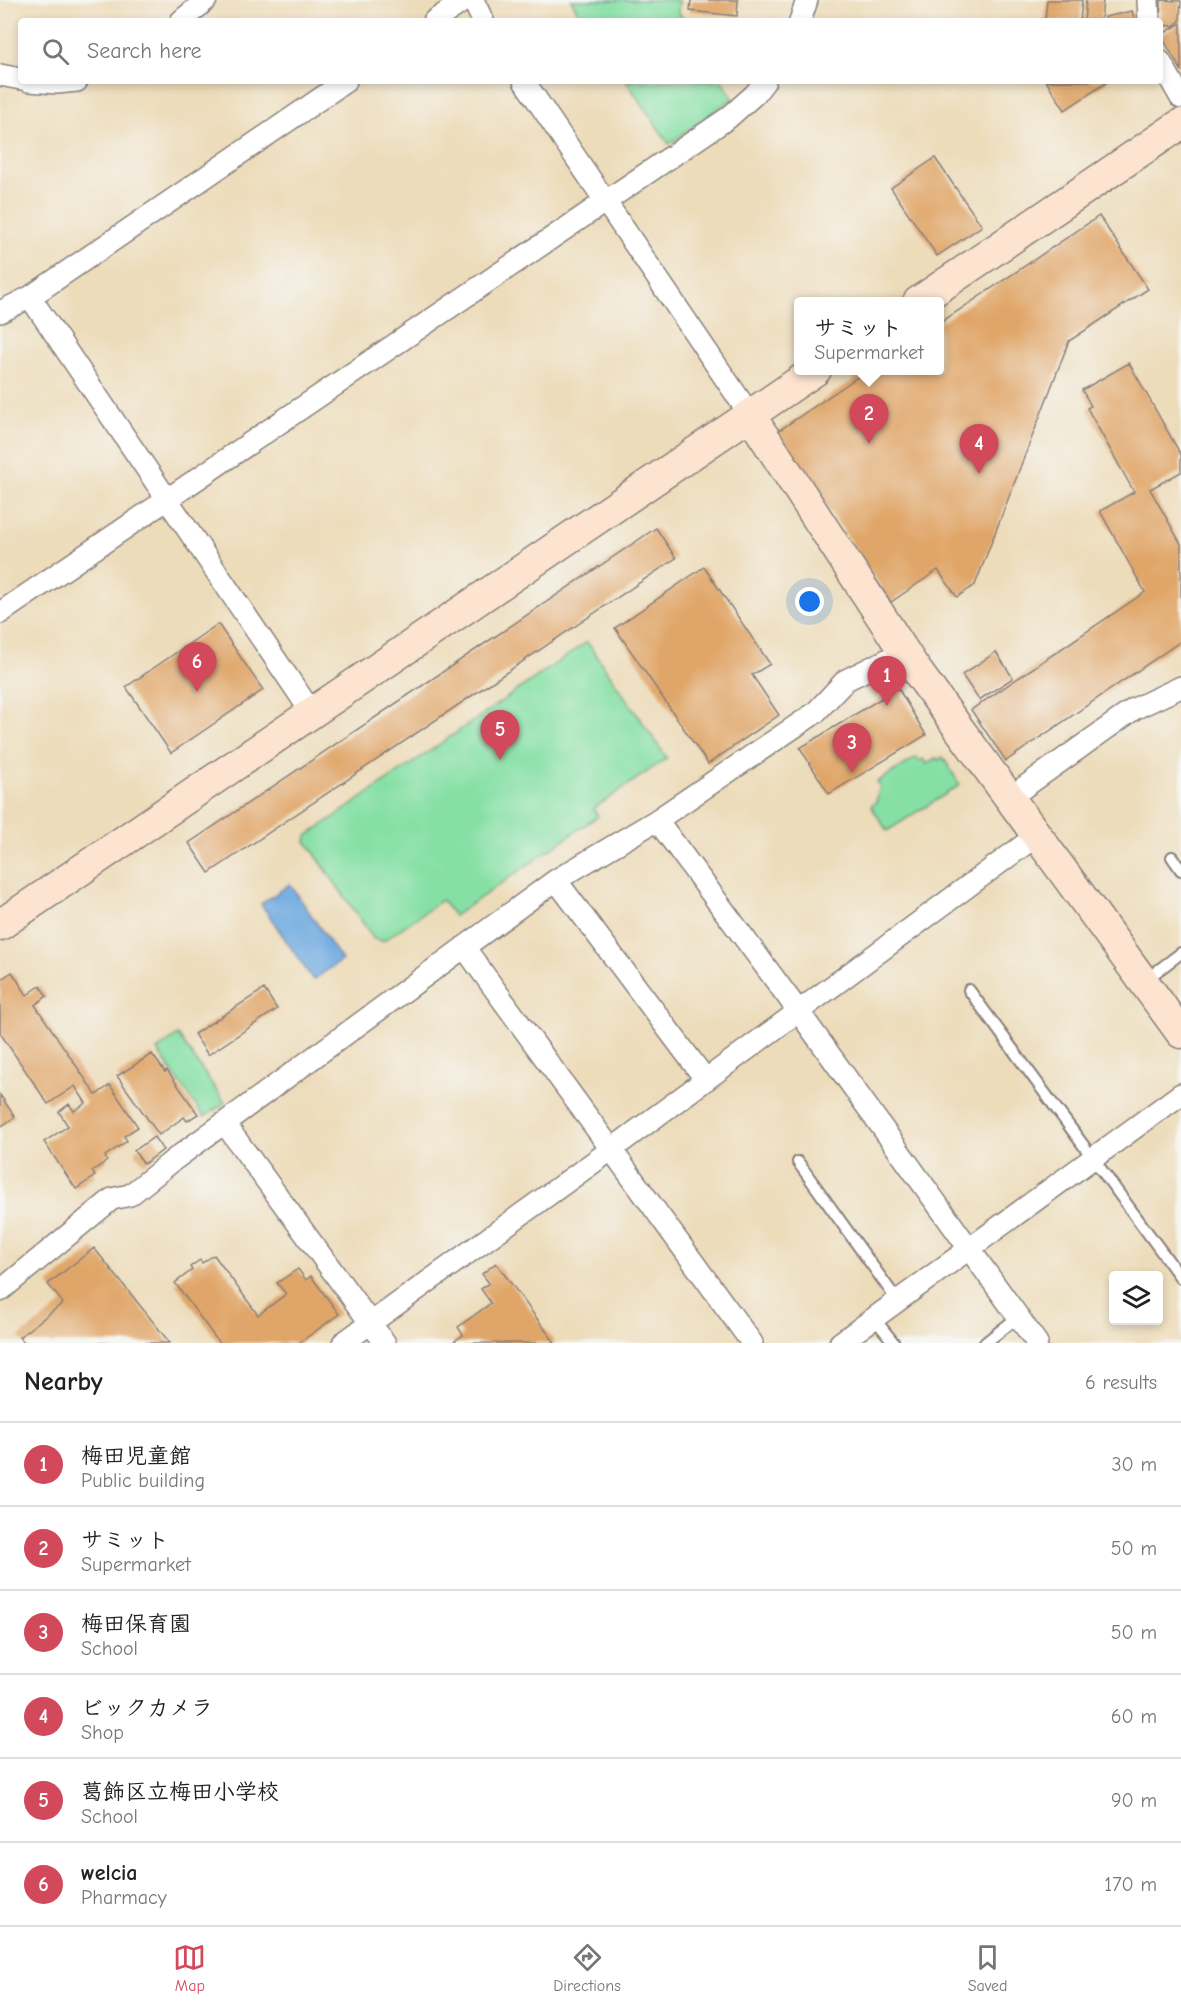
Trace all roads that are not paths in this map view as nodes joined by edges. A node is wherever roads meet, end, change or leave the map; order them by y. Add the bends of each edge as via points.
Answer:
1 (206, 0) edge
2 (465, 0) edge
3 (473, 0) edge
4 (807, 0) edge
5 (1148, 0) edge
6 (185, 18) edge
7 (438, 18) edge
8 (482, 18) edge
9 (801, 18) edge
10 (1149, 18) edge
11 (1163, 66) edge
12 (0, 75) edge
13 (18, 78) edge
14 (342, 84) edge
15 (526, 84) edge
16 (763, 84) edge
17 (1181, 98) edge
18 (1181, 124) edge
19 (605, 201) junction
20 (30, 297) junction
21 (925, 297) edge
22 (0, 312) edge
23 (809, 375) edge
24 (750, 415) junction
25 (168, 499) junction
26 (0, 613) edge
27 (905, 651) junction
28 (1181, 687) edge
29 (312, 713) junction
30 (1009, 798) junction
31 (657, 820) junction
32 (1036, 836) junction
33 (1172, 857) dead end
34 (1181, 870) edge
35 (556, 879) junction
36 (0, 925) edge
37 (464, 947) junction
38 (1181, 953) edge
39 (1143, 981) junction
40 (969, 990) dead end
41 (799, 1012) junction
42 (1181, 1033) edge
43 (706, 1080) junction
44 (1181, 1094) edge
45 (225, 1124) junction
46 (612, 1149) junction
47 (1091, 1158) junction
48 (798, 1162) dead end
49 (969, 1249) junction
50 (1181, 1278) edge
51 (0, 1291) edge
52 (897, 1300) junction
53 (1018, 1317) junction
54 (874, 1318) junction
55 (370, 1323) junction
56 (343, 1343) edge
57 (385, 1343) edge
58 (753, 1343) edge
59 (840, 1343) edge
60 (894, 1343) edge
61 (985, 1343) edge
62 (1037, 1343) edge

1 - 6 street
2 - 7 street
3 - 8 street
4 - 9 street
5 - 10 street
11 - 17 street
12 - 13 street
14 - 20 street
15 - 19 street
16 - 19 street via 728,118
18 - 21 street
19 - 24 street
19 - 25 street
20 - 22 street
20 - 25 street
23 - 24 street
24 - 27 street
24 - 29 street
25 - 26 street
25 - 29 street
27 - 30 street
27 - 31 street via 846,680 815,713
28 - 30 street via 1134,708
29 - 36 street
30 - 32 street
31 - 35 street
31 - 41 street
32 - 39 street
32 - 41 street
33 - 34 lane
35 - 37 street
35 - 43 street
37 - 45 street
37 - 46 street
38 - 39 lane
39 - 42 street
40 - 47 lane
41 - 43 street
41 - 49 street
43 - 46 street
44 - 47 street
45 - 51 street via 130,1196 112,1199
45 - 55 street
46 - 55 street
46 - 58 street
47 - 49 street
47 - 50 lane
48 - 52 lane
49 - 52 street
49 - 53 street
52 - 54 street
53 - 61 lane
53 - 62 street
54 - 59 street
54 - 60 lane
55 - 56 street
55 - 57 street

